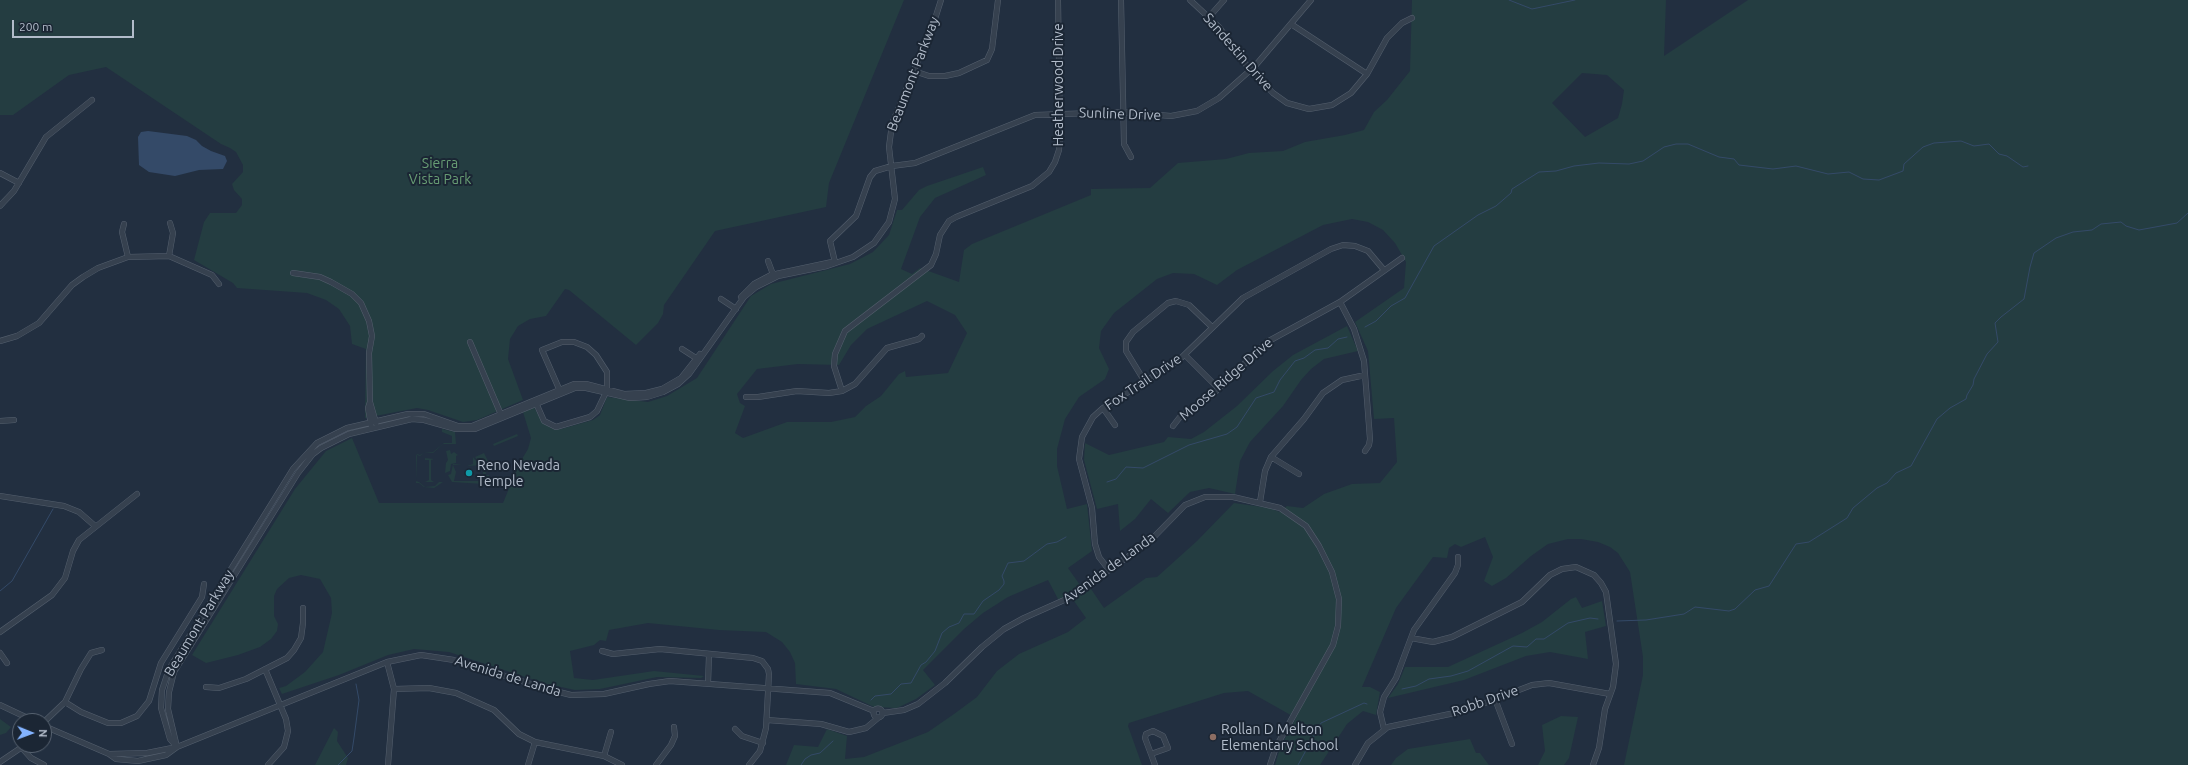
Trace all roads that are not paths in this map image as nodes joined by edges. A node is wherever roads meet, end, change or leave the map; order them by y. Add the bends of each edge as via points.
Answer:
1 (941, 0) edge
2 (998, 0) edge
3 (1058, 0) edge
4 (1121, 0) edge
5 (1190, 0) edge
6 (1224, 0) edge
7 (1311, 0) edge
8 (1209, 17) junction
9 (1412, 18) dead end
10 (1291, 24) junction
11 (1390, 26) dead end
12 (1394, 30) junction
13 (1250, 70) junction
14 (914, 71) junction
15 (1367, 74) junction
16 (92, 100) dead end
17 (1123, 112) junction
18 (1060, 113) junction
19 (1131, 157) dead end
20 (892, 166) junction
21 (0, 173) edge
22 (19, 183) junction
23 (0, 206) edge
24 (170, 223) dead end
25 (124, 224) dead end
26 (169, 256) junction
27 (128, 257) junction
28 (1402, 258) dead end
29 (768, 261) dead end
30 (835, 262) junction
31 (1384, 270) junction
32 (294, 273) dead end
33 (774, 276) junction
34 (219, 284) dead end
35 (721, 299) dead end
36 (1340, 302) junction
37 (734, 308) junction
38 (1212, 327) junction
39 (922, 336) dead end
40 (0, 341) edge
41 (470, 342) dead end
42 (682, 349) dead end
43 (1185, 355) junction
44 (698, 360) junction
45 (1365, 375) junction
46 (1145, 382) junction
47 (1219, 389) junction
48 (560, 391) junction
49 (605, 391) junction
50 (842, 391) junction
51 (746, 397) dead end
52 (536, 403) junction
53 (496, 406) junction
54 (1103, 408) junction
55 (501, 416) junction
56 (493, 417) junction
57 (14, 420) dead end
58 (0, 421) edge
59 (373, 422) junction
60 (1114, 425) dead end
61 (1173, 426) dead end
62 (374, 428) junction
63 (1365, 451) dead end
64 (1271, 457) junction
65 (1299, 474) dead end
66 (137, 494) dead end
67 (0, 497) edge
68 (1260, 502) junction
69 (95, 526) junction
70 (1458, 557) dead end
71 (1109, 570) junction
72 (204, 584) dead end
73 (303, 608) dead end
74 (0, 632) edge
75 (1411, 638) junction
76 (102, 650) dead end
77 (602, 651) dead end
78 (0, 653) edge
79 (709, 655) junction
80 (387, 662) junction
81 (7, 663) dead end
82 (266, 669) junction
83 (708, 684) junction
84 (206, 687) dead end
85 (769, 688) junction
86 (394, 689) junction
87 (1610, 694) junction
88 (1495, 699) junction
89 (65, 702) junction
90 (280, 704) junction
91 (0, 705) edge
92 (874, 711) junction
93 (17, 713) edge
94 (883, 713) junction
95 (52, 714) edge
96 (878, 718) junction
97 (767, 720) junction
98 (674, 727) dead end
99 (52, 729) edge
100 (735, 729) dead end
101 (1384, 729) junction
102 (611, 732) dead end
103 (535, 742) junction
104 (763, 744) junction
105 (1512, 744) dead end
106 (177, 747) junction
107 (14, 753) edge
108 (28, 753) edge
109 (1151, 754) junction
110 (604, 756) junction
111 (0, 762) edge
112 (44, 765) edge
113 (268, 765) edge
114 (388, 765) edge
115 (528, 765) edge
116 (622, 765) edge
117 (656, 765) edge
118 (749, 765) edge
119 (1155, 765) edge
120 (1270, 765) edge
121 (1355, 765) edge
122 (1593, 765) edge

1 - 14 street, Beaumont Parkway
2 - 14 street via 992,49 987,60 959,73 945,76 929,76
3 - 18 street, Heatherwood Drive
4 - 17 street
5 - 8 street, Sandestin Drive
6 - 8 street
7 - 10 street, Sunline Drive
8 - 13 street, Sandestin Drive via 1229,39
9 - 12 street, Sandestin Drive
10 - 13 street, Sunline Drive
10 - 15 street
11 - 12 street
12 - 15 street, Sandestin Drive
13 - 15 street, Sandestin Drive via 1280,99 1294,106 1309,109 1338,102 1351,93
13 - 17 street, Sunline Drive via 1220,98 1196,112 1171,116
14 - 20 street, Beaumont Parkway via 890,132
16 - 22 street via 46,137
17 - 18 street, Sunline Drive
17 - 19 street via 1124,144
18 - 20 street, Sunline Drive via 1027,117 915,163
18 - 50 street, Heatherwood Drive via 1059,150 1049,172 1032,186 949,222 940,235 936,254 930,265 845,331 839,342 834,366
20 - 30 street, Sunline Drive via 872,173 856,216 830,240
20 - 30 street, Beaumont Parkway via 895,199 885,229 874,243 863,251
21 - 22 street
22 - 23 street
24 - 26 street via 173,232
25 - 27 street via 122,232
26 - 27 street
26 - 34 street via 212,276
27 - 40 street via 83,276 39,323 17,336
28 - 31 street, Moose Ridge Drive
29 - 33 street
30 - 33 street, Beaumont Parkway via 828,266
31 - 36 street, Moose Ridge Drive
31 - 38 street, Fox Trail Drive via 1368,251 1343,245 1331,249 1243,298
32 - 59 street via 320,277 352,294 361,303 372,336 369,353
33 - 37 street, Beaumont Parkway via 750,291
35 - 37 street
36 - 45 street via 1362,350
36 - 47 street, Moose Ridge Drive via 1267,342
37 - 44 street, Beaumont Parkway
38 - 43 street, Fox Trail Drive
38 - 46 street via 1189,305 1180,301 1168,303 1130,334 1126,346 1128,355
39 - 50 street via 887,348 854,384
41 - 53 street
42 - 44 street
43 - 46 street, Fox Trail Drive
43 - 47 street
44 - 49 street, Beaumont Parkway via 684,380 655,395 630,398
45 - 63 street via 1370,439
45 - 64 street via 1342,380 1329,388
46 - 54 street, Fox Trail Drive
47 - 61 street, Moose Ridge Drive via 1180,417
48 - 49 street, Beaumont Parkway via 580,388
48 - 49 street via 542,350 562,342 574,342 596,355 607,372
48 - 52 street, Beaumont Parkway
48 - 55 street, Beaumont Parkway
49 - 52 street via 594,414 561,426 552,426 544,421
50 - 51 street via 796,391
52 - 55 street, Beaumont Parkway
53 - 55 street
53 - 56 street
54 - 60 street
54 - 71 street, Fox Trail Drive via 1093,417 1085,430 1080,445 1080,459 1094,517 1095,544 1099,557
55 - 56 street, Beaumont Parkway
55 - 62 street, Beaumont Parkway via 468,430 453,429 416,419
56 - 59 street, Beaumont Parkway via 465,426 449,424 417,413
57 - 58 street
59 - 62 street
59 - 106 street, Beaumont Parkway via 347,428 326,438 300,459 173,662 164,680 161,708 170,739
62 - 106 street, Beaumont Parkway via 334,440 321,448 306,463 178,665 171,682 168,700
64 - 65 street
64 - 68 street via 1265,472
66 - 69 street
67 - 69 street via 72,508
68 - 71 street, Avenida de Landa via 1213,496 1191,501 1179,509 1150,541
68 - 120 street, Avenida de Landa via 1284,510 1306,526 1332,572 1340,608 1332,645 1276,747
69 - 74 street via 83,535 76,545 65,578 57,590
70 - 75 street via 1457,570
71 - 94 street, Avenida de Landa via 1061,603 1004,629 918,704 904,710
72 - 89 street via 202,597 161,663 149,701 137,716 121,723 108,723
73 - 82 street via 303,629 297,646 287,658
75 - 87 street via 1433,642 1452,637 1516,605 1550,575 1566,568 1585,570 1597,578 1606,592 1616,664
75 - 101 street via 1396,678 1382,701 1380,716
76 - 89 street via 91,653 85,661
77 - 79 street via 613,654 660,649
78 - 81 street
79 - 83 street
79 - 85 street via 760,660 768,669
80 - 83 street, Avenida de Landa via 410,656 443,657 547,690 571,695 604,694 658,682
80 - 86 street
80 - 90 street, Avenida de Landa
82 - 84 street via 219,688
82 - 90 street
83 - 85 street, Avenida de Landa
85 - 92 street, Avenida de Landa via 830,693
85 - 97 street
86 - 103 street via 429,688 466,697 494,710 519,734
86 - 114 street
87 - 88 street, Robb Drive via 1544,683 1532,684
87 - 122 street
88 - 101 street, Robb Drive via 1464,711
88 - 105 street
89 - 95 street
90 - 106 street, Avenida de Landa
90 - 113 street via 286,719 288,736 281,752
91 - 93 street
92 - 94 street, Avenida de Landa via 880,709
92 - 96 street
94 - 96 street
96 - 97 street via 866,728 849,732 821,724
97 - 104 street
98 - 117 street via 673,741
99 - 106 street, Avenida de Landa via 116,759 143,760 166,755
100 - 104 street via 742,736
101 - 121 street, Robb Drive via 1368,743
102 - 110 street
103 - 110 street
103 - 115 street
104 - 118 street
107 - 111 street
108 - 112 street via 31,758
109 - 109 street via 1168,748 1163,736 1153,731 1144,738
109 - 119 street
110 - 116 street

